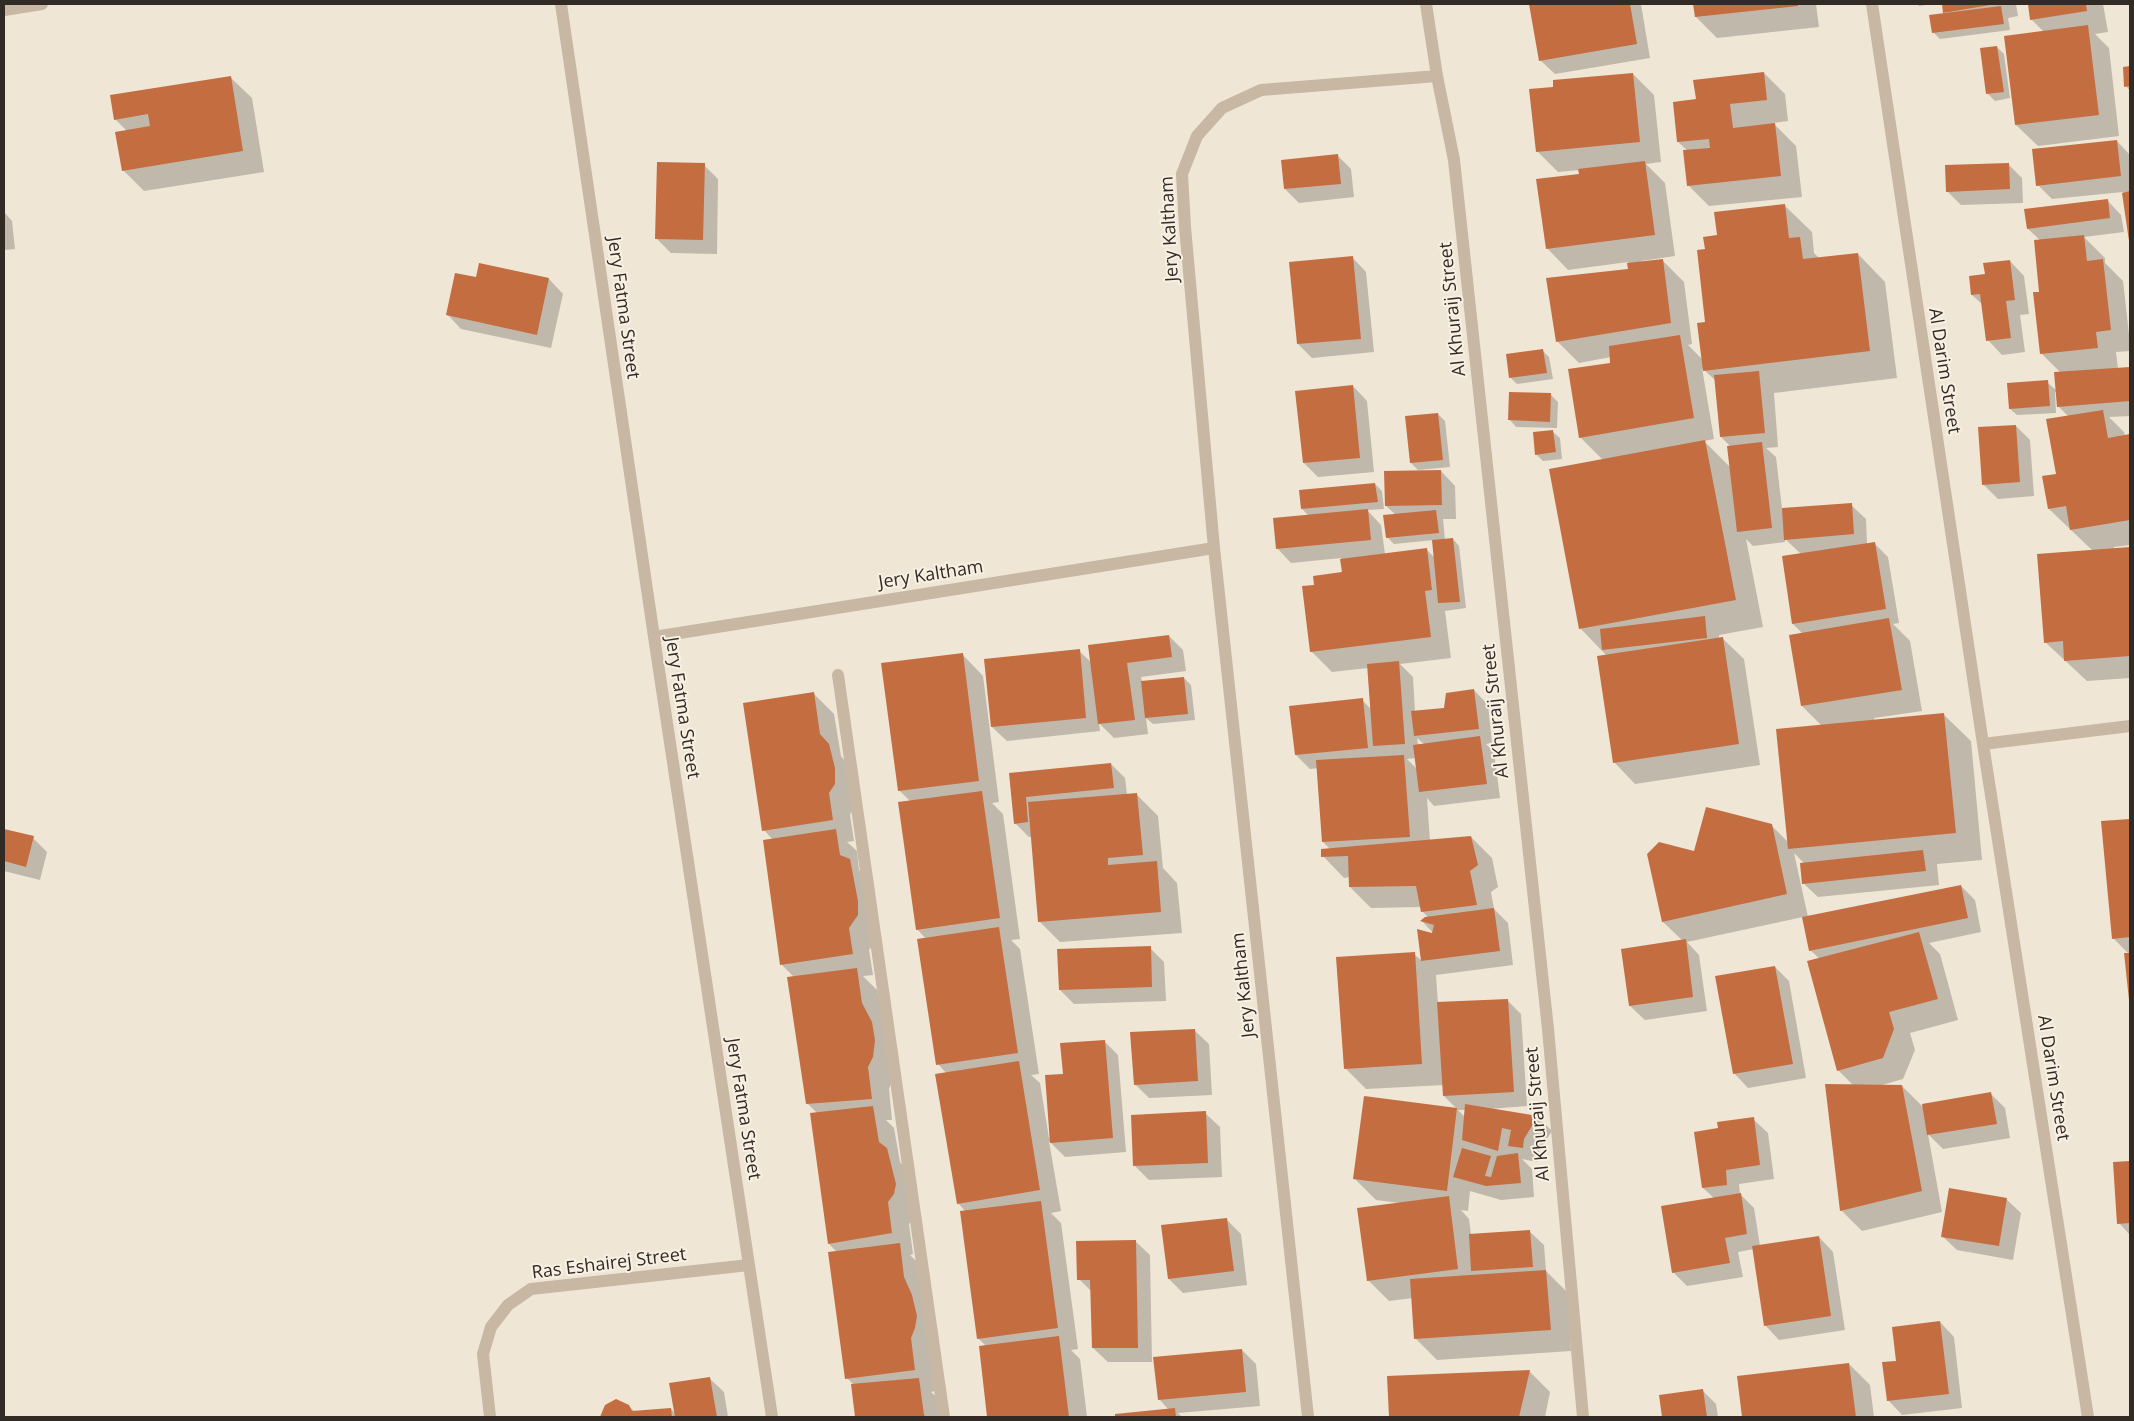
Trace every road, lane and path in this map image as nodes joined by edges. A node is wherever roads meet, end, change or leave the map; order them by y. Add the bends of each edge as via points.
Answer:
1 (42, 4) edge
2 (561, 4) edge
3 (1426, 4) edge
4 (1872, 4) edge
5 (4, 10) edge
6 (1437, 76) junction
7 (1214, 548) junction
8 (654, 637) junction
9 (838, 675) dead end
10 (2130, 726) edge
11 (1983, 744) junction
12 (749, 1265) junction
13 (490, 1417) edge
14 (772, 1417) edge
15 (944, 1417) edge
16 (1308, 1417) edge
17 (1583, 1417) edge
18 (2088, 1417) edge

1 - 5 street
2 - 8 street, Jery Fatma Street
3 - 6 street, Al Khuraij Street
4 - 11 street, Al Darim Street
6 - 7 street, Jery Kaltham via 1261,90 1222,108 1197,136 1182,174
6 - 17 street, Al Khuraij Street via 1454,160 1460,210 1548,1029
7 - 8 street, Jery Kaltham
7 - 16 street, Jery Kaltham
8 - 12 street, Jery Fatma Street
9 - 15 street
10 - 11 street
11 - 18 street, Al Darim Street
12 - 13 street, Ras Eshairej Street via 531,1289 508,1305 491,1327 483,1354
12 - 14 street, Jery Fatma Street

